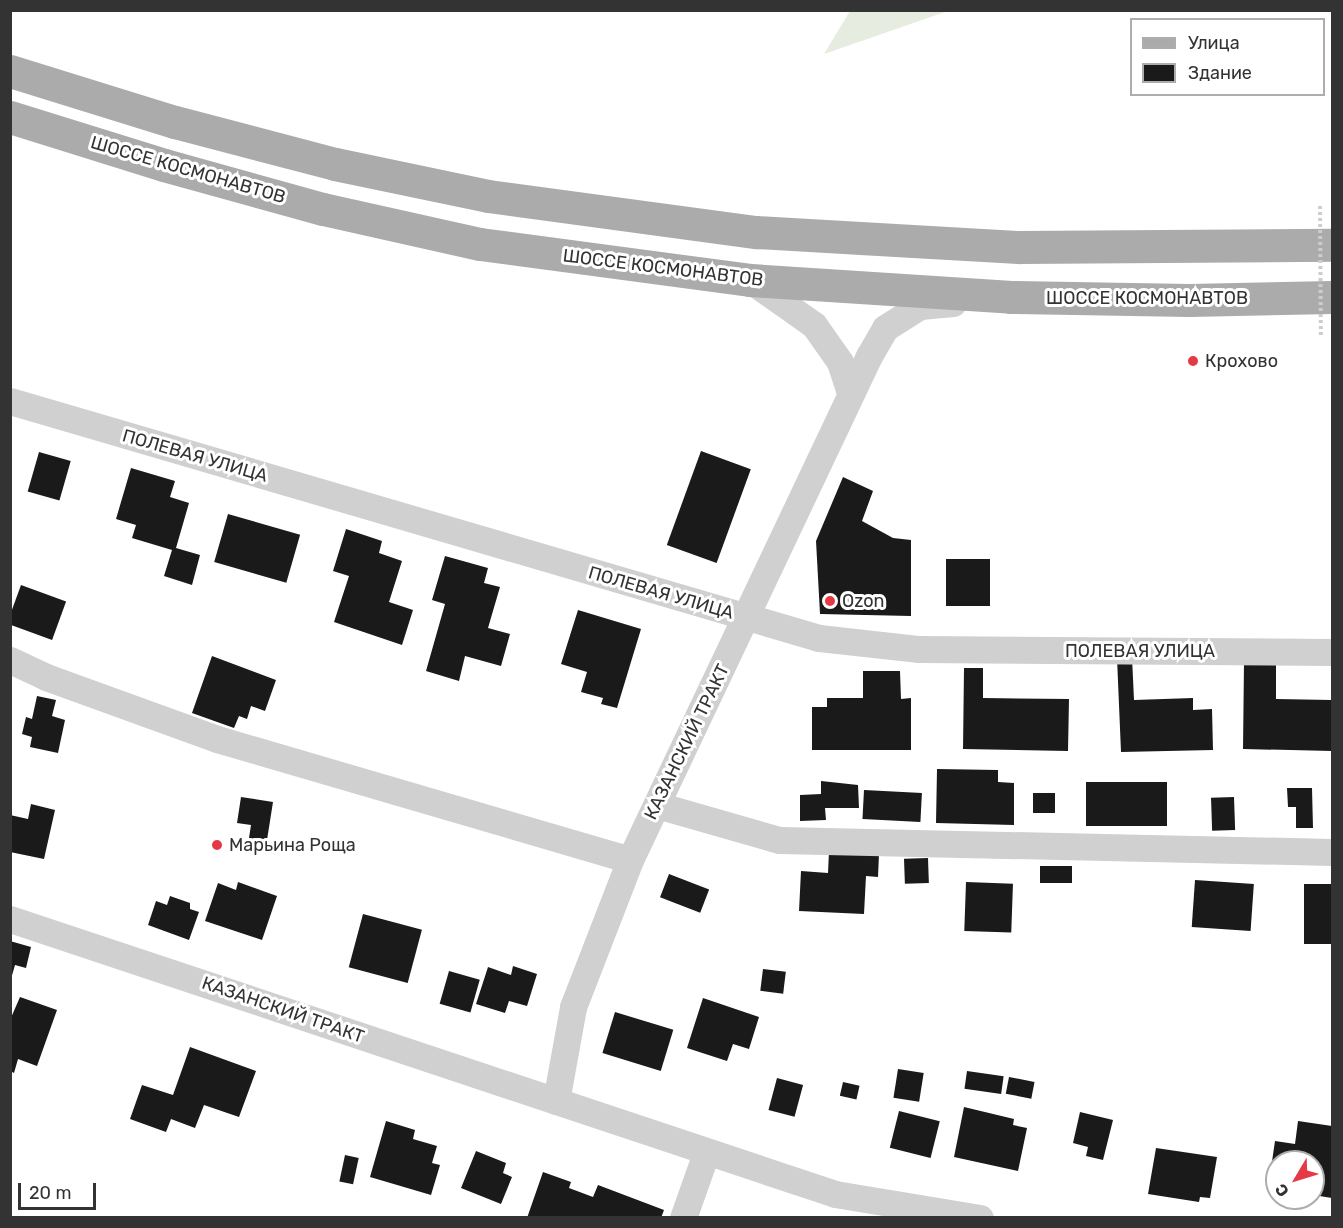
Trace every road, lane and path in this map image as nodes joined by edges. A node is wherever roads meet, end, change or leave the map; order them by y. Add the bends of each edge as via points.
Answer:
1 (10, 70) edge
2 (10, 117) edge
3 (1320, 206) dead end
4 (1332, 245) edge
5 (750, 280) junction
6 (1011, 297) junction
7 (1332, 297) edge
8 (1321, 338) dead end
9 (850, 393) junction
10 (10, 401) edge
11 (746, 618) junction
12 (1332, 652) edge
13 (10, 660) edge
14 (657, 805) junction
15 (1332, 852) edge
16 (630, 861) junction
17 (10, 919) edge
18 (556, 1101) junction
19 (706, 1153) junction
20 (683, 1218) edge
21 (980, 1218) edge

1 - 4 main road via 175,122 335,164 488,196 756,231 1019,247
2 - 5 main road, ШОССЕ КОСМОНАВТОВ via 164,165 480,244
3 - 8 path, bridge
5 - 6 main road, ШОССЕ КОСМОНАВТОВ
5 - 9 street via 814,325 840,362
6 - 7 main road, ШОССЕ КОСМОНАВТОВ
6 - 9 street, КАЗАНСКИЙ ТРАКТ via 920,306 885,328
9 - 11 street, КАЗАНСКИЙ ТРАКТ
10 - 11 street, ПОЛЕВАЯ УЛИЦА
11 - 12 street, ПОЛЕВАЯ УЛИЦА via 819,638 919,649
11 - 14 street, КАЗАНСКИЙ ТРАКТ
13 - 16 street via 46,677 217,739
14 - 15 street via 779,840
14 - 16 street, КАЗАНСКИЙ ТРАКТ
16 - 18 street, КАЗАНСКИЙ ТРАКТ via 573,1007
17 - 18 street, КАЗАНСКИЙ ТРАКТ
18 - 19 street, КАЗАНСКИЙ ТРАКТ
19 - 20 street
19 - 21 street, КАЗАНСКИЙ ТРАКТ via 835,1194

